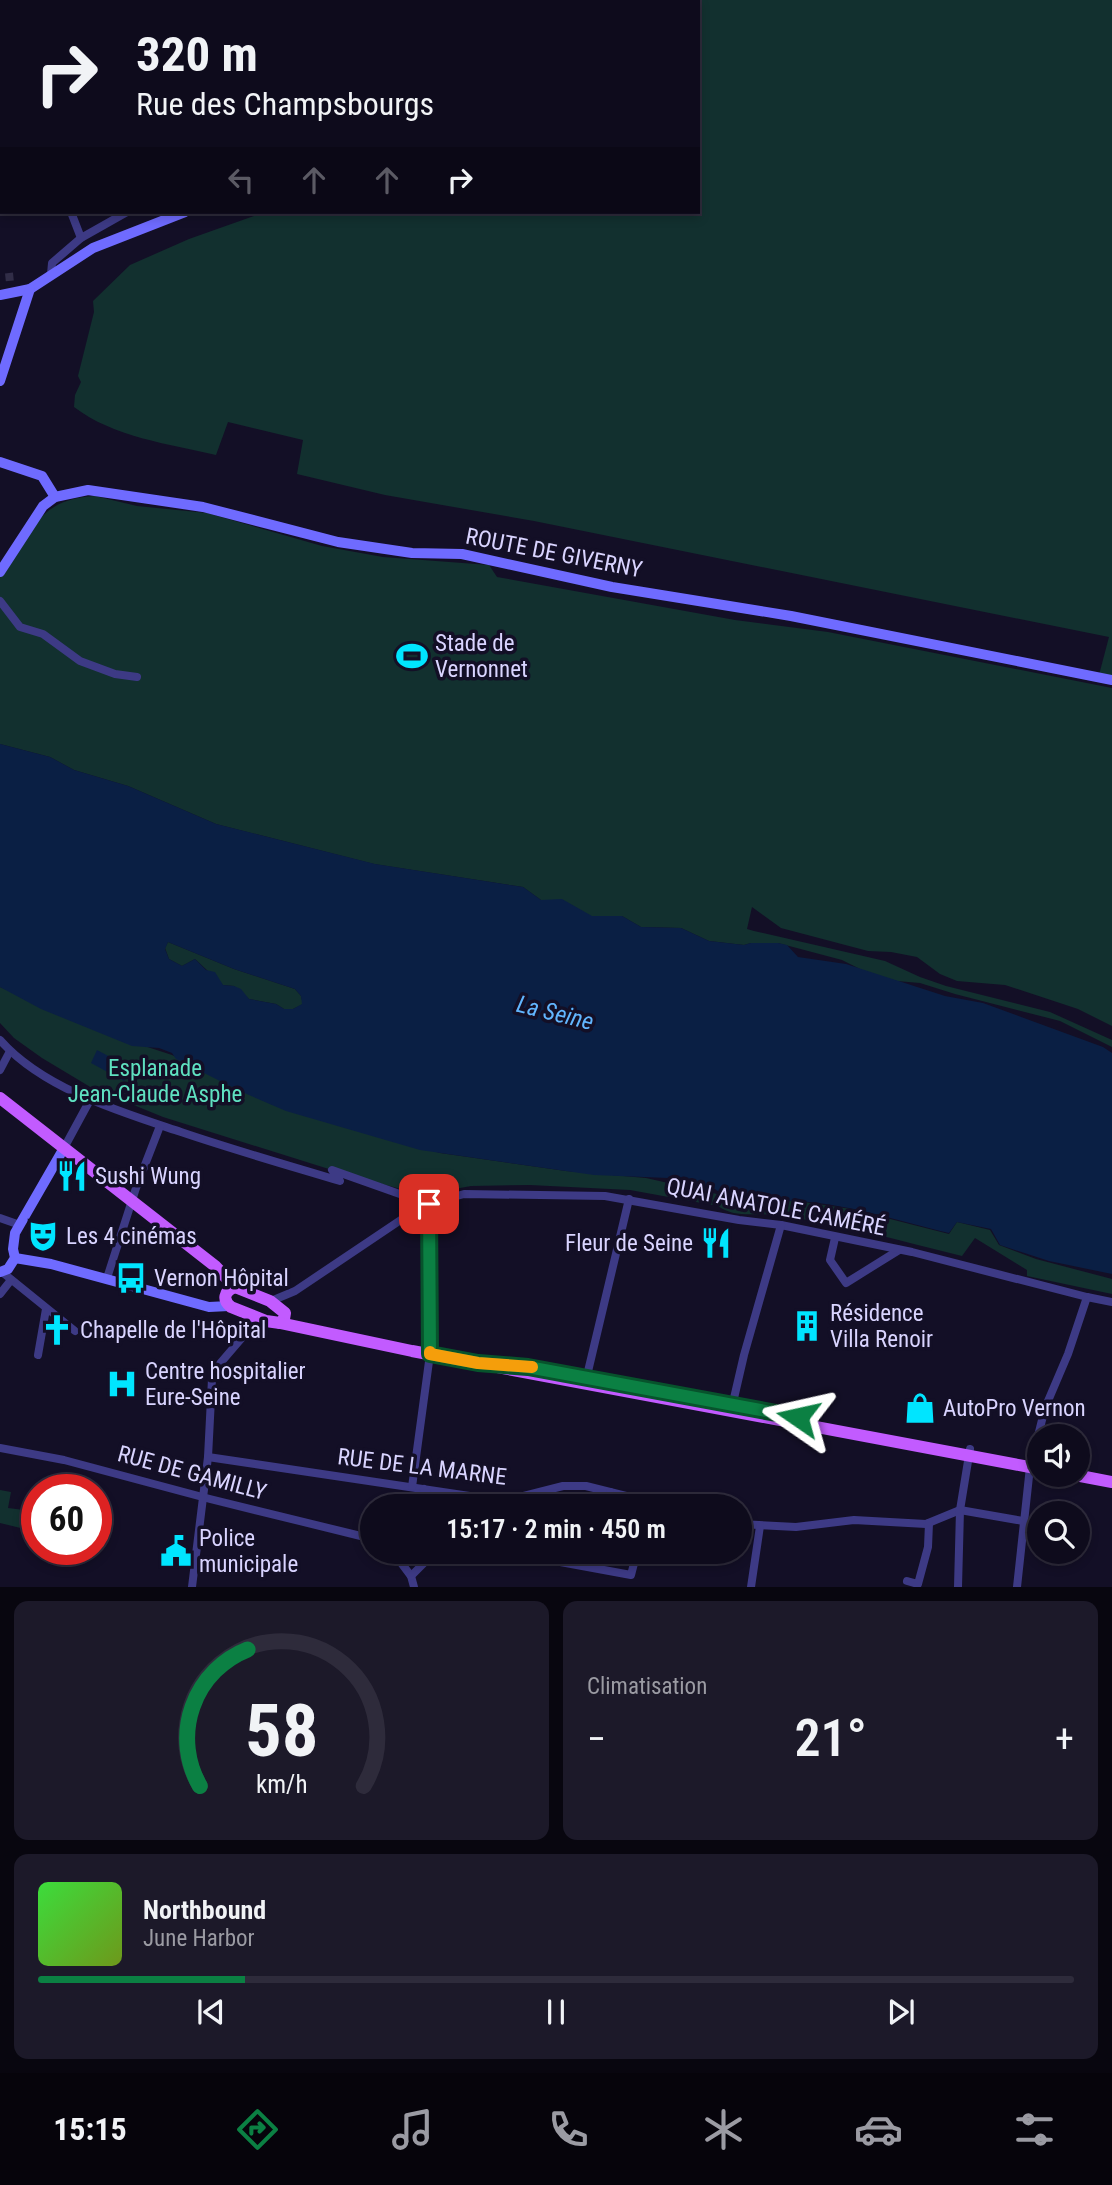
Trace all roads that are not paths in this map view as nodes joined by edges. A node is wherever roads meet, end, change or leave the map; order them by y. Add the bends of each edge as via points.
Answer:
1 (72, 214) edge
2 (123, 214) edge
3 (180, 214) edge
4 (81, 238) junction
5 (51, 274) junction
6 (30, 289) junction
7 (7, 291) edge
8 (0, 381) edge
9 (0, 462) edge
10 (55, 497) junction
11 (0, 572) edge
12 (0, 601) edge
13 (137, 677) dead end
14 (1112, 680) edge
15 (0, 1040) edge
16 (10, 1051) junction
17 (0, 1070) edge
18 (0, 1098) edge
19 (90, 1100) junction
20 (160, 1126) junction
21 (64, 1148) junction
22 (629, 1199) junction
23 (131, 1203) junction
24 (425, 1206) junction
25 (0, 1218) edge
26 (20, 1225) junction
27 (781, 1225) junction
28 (835, 1238) junction
29 (899, 1250) junction
30 (15, 1258) junction
31 (4, 1275) edge
32 (107, 1279) junction
33 (295, 1291) junction
34 (0, 1294) edge
35 (229, 1295) junction
36 (1087, 1297) junction
37 (270, 1301) junction
38 (1112, 1301) edge
39 (46, 1310) junction
40 (282, 1318) junction
41 (258, 1319) junction
42 (75, 1331) dead end
43 (430, 1354) junction
44 (38, 1355) dead end
45 (585, 1380) junction
46 (732, 1408) junction
47 (1042, 1424) edge
48 (0, 1448) edge
49 (969, 1452) junction
50 (208, 1457) junction
51 (1027, 1463) edge
52 (1090, 1470) edge
53 (1112, 1474) edge
54 (1090, 1478) edge
55 (1112, 1482) edge
56 (412, 1487) junction
57 (1030, 1487) edge
58 (424, 1489) junction
59 (610, 1492) joint
60 (428, 1494) edge
61 (457, 1494) edge
62 (539, 1494) edge
63 (616, 1494) edge
64 (201, 1495) junction
65 (960, 1510) junction
66 (1023, 1521) junction
67 (929, 1523) junction
68 (752, 1525) edge
69 (760, 1526) junction
70 (360, 1536) edge
71 (402, 1564) edge
72 (423, 1564) edge
73 (573, 1564) edge
74 (634, 1564) edge
75 (411, 1576) junction
76 (907, 1581) dead end
77 (192, 1587) edge
78 (414, 1587) edge
79 (751, 1587) edge
80 (958, 1587) edge
81 (1017, 1587) edge

1 - 4 street
2 - 4 street
3 - 5 main road via 93,248
4 - 5 street via 52,263
5 - 6 main road
6 - 7 main road
6 - 8 main road
9 - 10 main road via 42,476
10 - 11 main road via 32,519
10 - 14 main road, ROUTE DE GIVERNY via 88,490 202,507 338,542 412,553 462,554 612,587 791,616
12 - 13 street via 20,627 43,634 80,661
15 - 16 street
16 - 17 street
16 - 19 street
18 - 21 main road
19 - 20 street
19 - 21 street
20 - 23 street
20 - 24 street via 340,1181 332,1170
21 - 23 main road
21 - 26 main road
22 - 24 street, QUAI ANATOLE CAMÉRÉ via 464,1194
22 - 27 street, QUAI ANATOLE CAMÉRÉ
22 - 45 street
23 - 32 street
23 - 35 main road via 226,1277
24 - 33 street, QUAI ANATOLE CAMÉRÉ
24 - 43 street
25 - 26 street
26 - 30 main road via 13,1243
27 - 28 street, QUAI ANATOLE CAMÉRÉ
27 - 46 street
28 - 29 street, QUAI ANATOLE CAMÉRÉ
28 - 29 street via 830,1260 846,1283
29 - 36 street, QUAI ANATOLE CAMÉRÉ
30 - 31 main road
30 - 32 main road
31 - 34 street
31 - 39 street
32 - 35 main road via 209,1307
33 - 37 street, QUAI ANATOLE CAMÉRÉ
33 - 40 street
35 - 37 main road
35 - 41 main road
36 - 38 street, QUAI ANATOLE CAMÉRÉ
36 - 47 street
37 - 40 main road
39 - 42 street
39 - 44 street
40 - 41 main road via 272,1323
40 - 43 main road via 345,1337
41 - 50 street via 217,1367 212,1380
43 - 45 main road
43 - 56 street
45 - 46 main road
46 - 49 main road
48 - 64 street, RUE DE GAMILLY
49 - 51 main road
49 - 65 street
50 - 56 street, RUE DE LA MARNE
50 - 64 street
52 - 53 main road
54 - 55 main road
56 - 58 street, RUE DE LA MARNE
57 - 66 street
58 - 60 street
58 - 61 street, RUE DE LA MARNE
59 - 62 street, RUE DE LA MARNE via 563,1486
59 - 63 street, RUE DE LA MARNE
64 - 70 street, RUE DE GAMILLY
64 - 77 street
65 - 66 street
65 - 67 street
65 - 80 street
66 - 81 street
67 - 69 street via 854,1520
67 - 76 street via 918,1584
68 - 69 street
69 - 79 street
71 - 75 street
72 - 75 street
73 - 74 street via 631,1574
75 - 78 street

